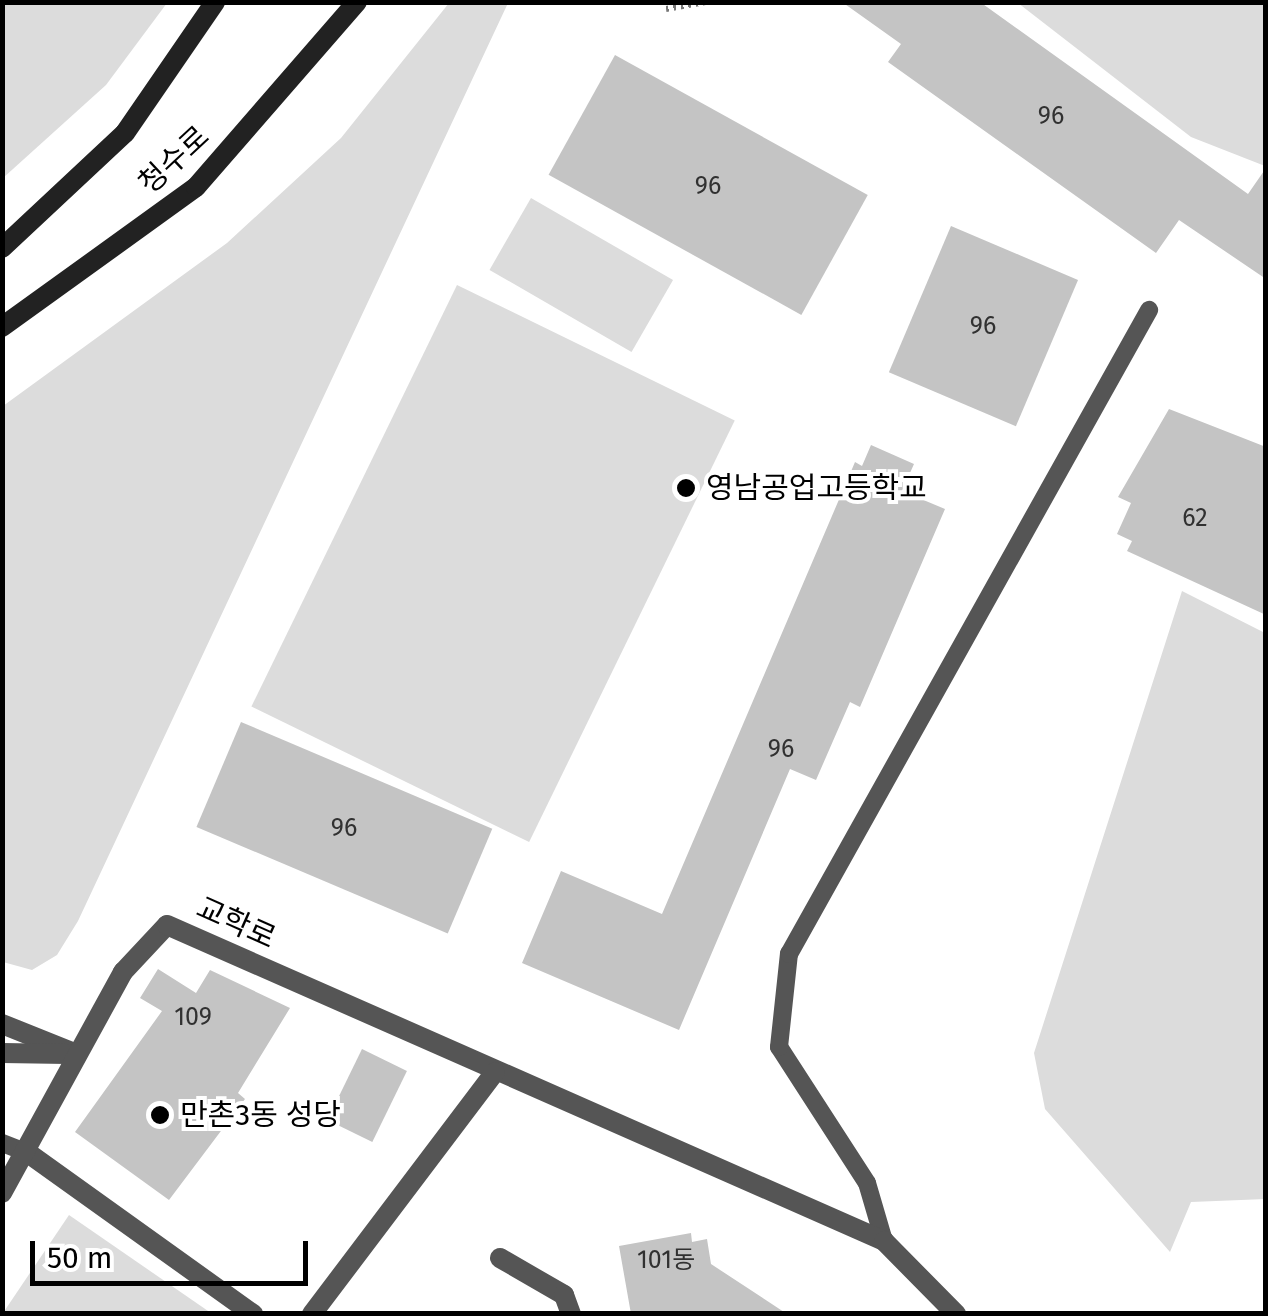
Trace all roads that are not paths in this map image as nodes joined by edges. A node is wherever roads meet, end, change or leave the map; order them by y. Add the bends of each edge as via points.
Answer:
1 (214, 2) edge
2 (357, 2) edge
3 (2, 248) edge
4 (1148, 310) dead end
5 (2, 327) edge
6 (2, 1024) edge
7 (2, 1053) edge
8 (74, 1054) junction
9 (495, 1072) junction
10 (2, 1143) edge
11 (28, 1152) junction
12 (2, 1194) edge
13 (884, 1241) junction
14 (500, 1258) dead end
15 (253, 1314) edge
16 (312, 1314) edge
17 (571, 1314) edge
18 (956, 1314) edge

1 - 3 main road, 청수로 via 125,133
2 - 5 main road, 청수로 via 196,187
4 - 13 lane via 789,954 779,1047 866,1182
6 - 8 street
7 - 8 street
8 - 9 street, 교학로 via 123,972 167,925
8 - 11 street
9 - 13 street, 교학로
9 - 16 street
10 - 11 lane
11 - 12 street
11 - 15 street
13 - 18 street, 교학로
14 - 17 street via 564,1295

